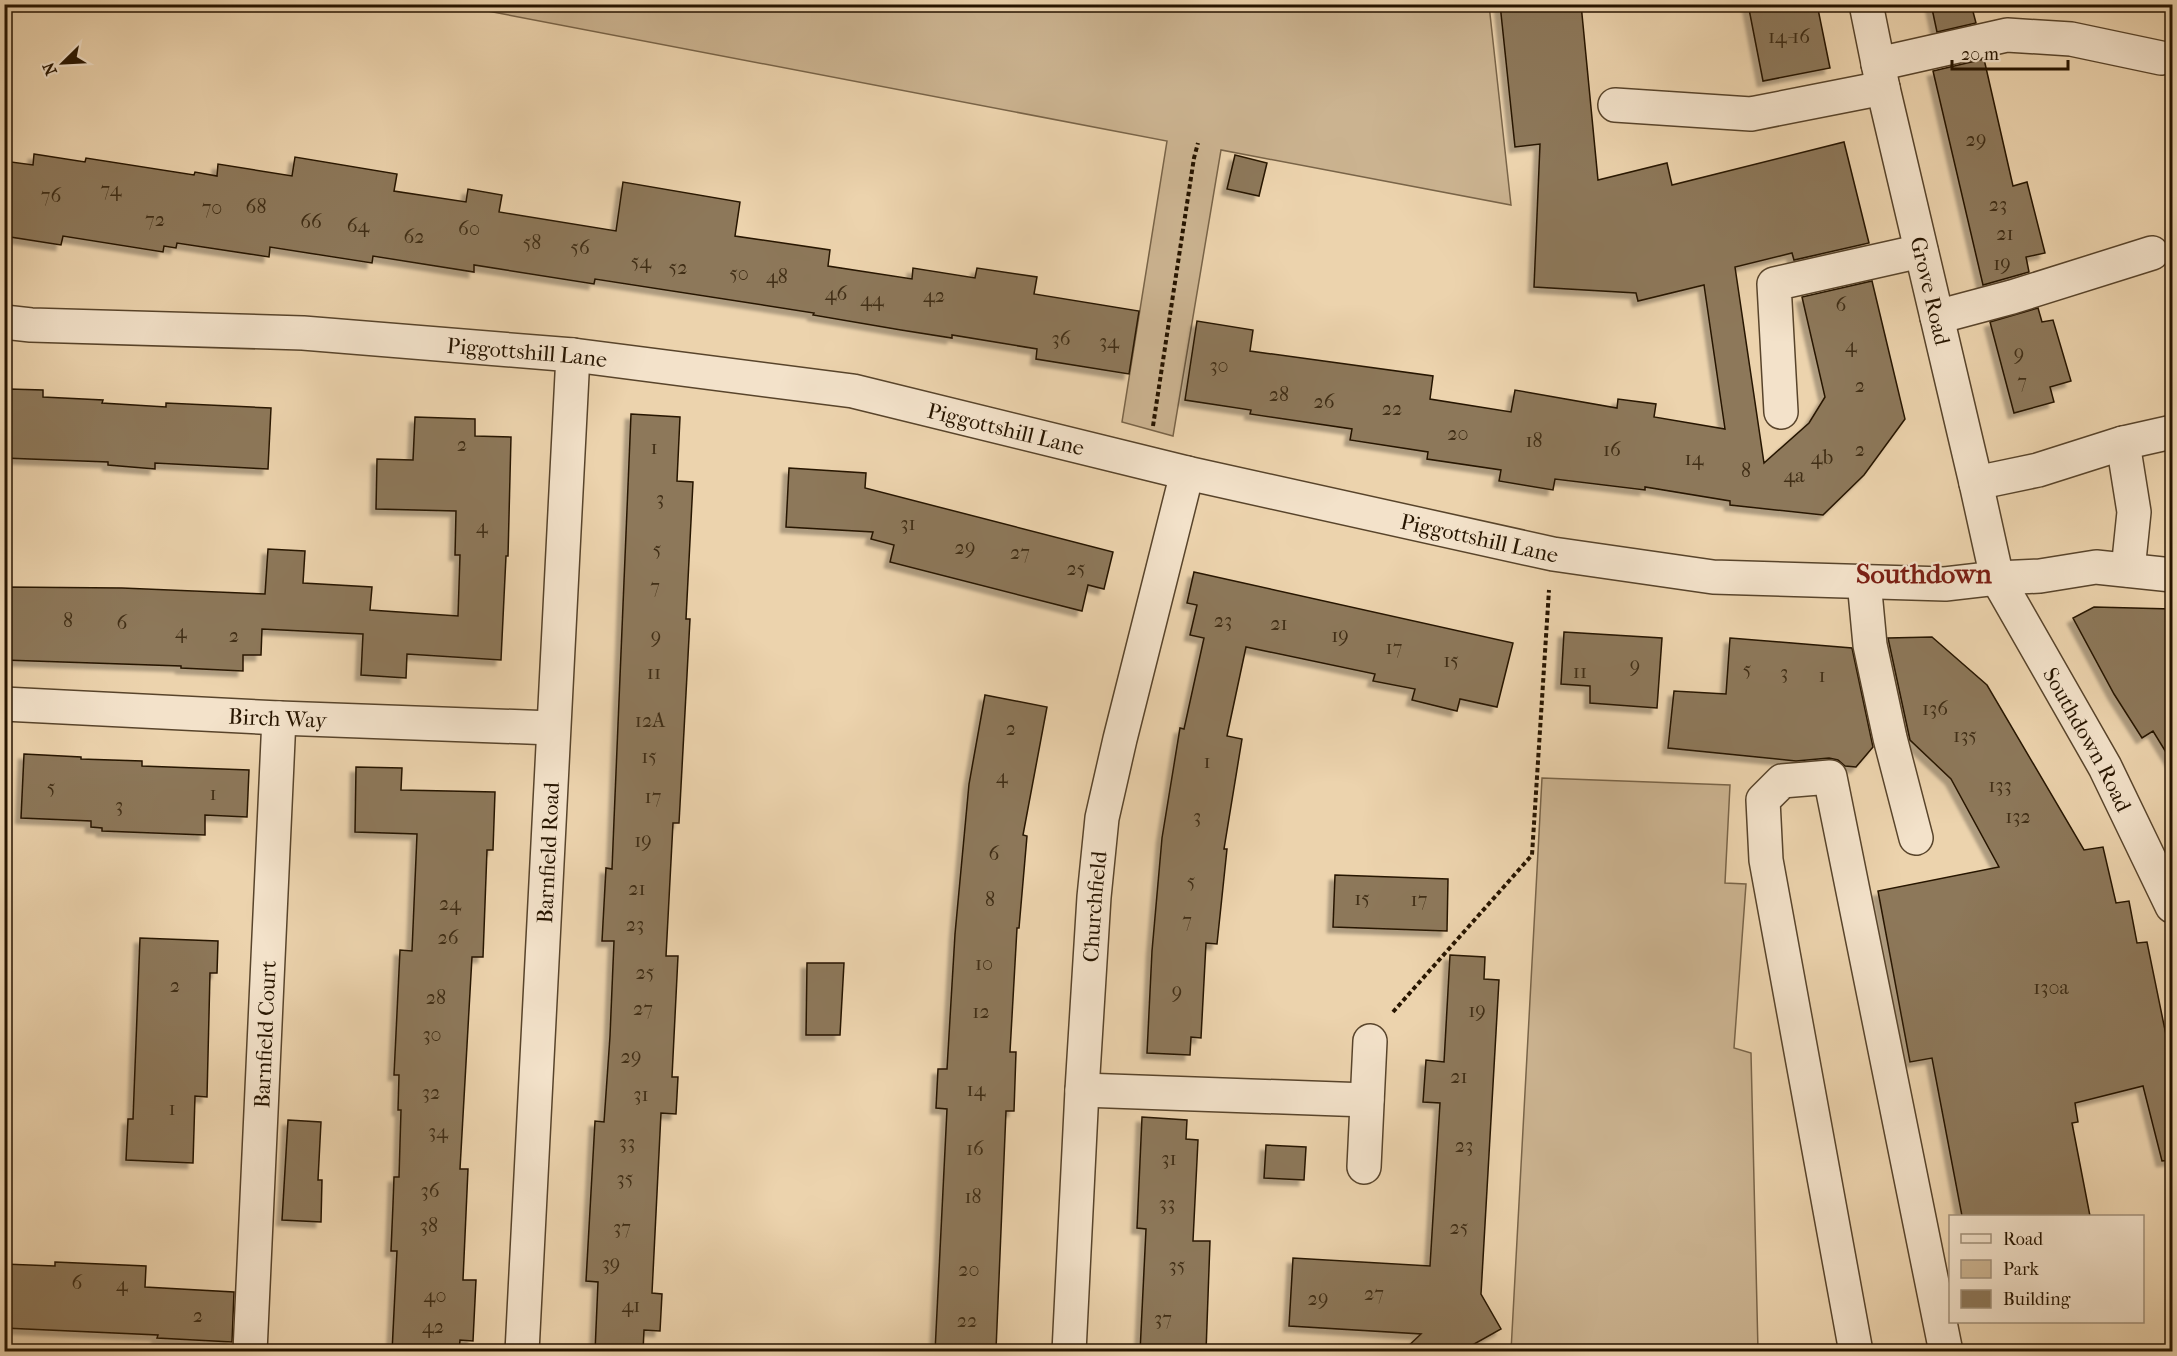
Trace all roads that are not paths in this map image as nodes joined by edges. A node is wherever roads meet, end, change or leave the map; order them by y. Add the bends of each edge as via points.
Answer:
1 (1866, 4) edge
2 (2161, 58) dead end
3 (1881, 76) junction
4 (1615, 105) dead end
5 (1921, 251) junction
6 (2152, 253) dead end
7 (1936, 316) junction
8 (4, 322) edge
9 (573, 355) junction
10 (1781, 412) dead end
11 (2172, 432) edge
12 (2123, 443) junction
13 (1187, 473) junction
14 (1976, 483) junction
15 (2127, 570) junction
16 (2172, 575) edge
17 (1997, 578) junction
18 (1864, 581) junction
19 (4, 704) edge
20 (279, 718) junction
21 (553, 728) junction
22 (1916, 838) dead end
23 (2172, 906) edge
24 (1370, 1041) road end
25 (1082, 1090) junction
26 (1367, 1100) junction
27 (1364, 1167) dead end
28 (250, 1352) edge
29 (522, 1352) edge
30 (1069, 1352) edge
31 (1856, 1352) edge
32 (1946, 1352) edge

1 - 3 street, Grove Road
2 - 3 street via 2071,39 2007,35
3 - 4 street via 1751,114
3 - 5 street, Grove Road
5 - 7 street, Grove Road
5 - 10 street via 1774,284
6 - 7 street via 2012,297
7 - 14 street, Grove Road
8 - 9 street, Piggottshill Lane via 303,333
9 - 13 street, Piggottshill Lane via 853,391
9 - 21 street, Barnfield Road
11 - 12 street
12 - 14 street via 2038,470
12 - 15 street via 2134,512
13 - 18 street, Piggottshill Lane via 1553,554 1713,578
13 - 25 street, Churchfield via 1102,818
14 - 17 street, Grove Road
15 - 16 street, Piggottshill Lane
15 - 17 street, Piggottshill Lane via 2096,567
17 - 18 street, Piggottshill Lane via 1945,584
17 - 23 street, Southdown Road via 2105,767
18 - 22 street via 1870,645
19 - 20 street, Birch Way
20 - 21 street, Birch Way
20 - 28 street, Barnfield Court
21 - 29 street, Barnfield Road
24 - 26 street
25 - 26 street
25 - 30 street, Churchfield
26 - 27 street
31 - 32 street via 1766,860 1762,800 1782,782 1830,777

